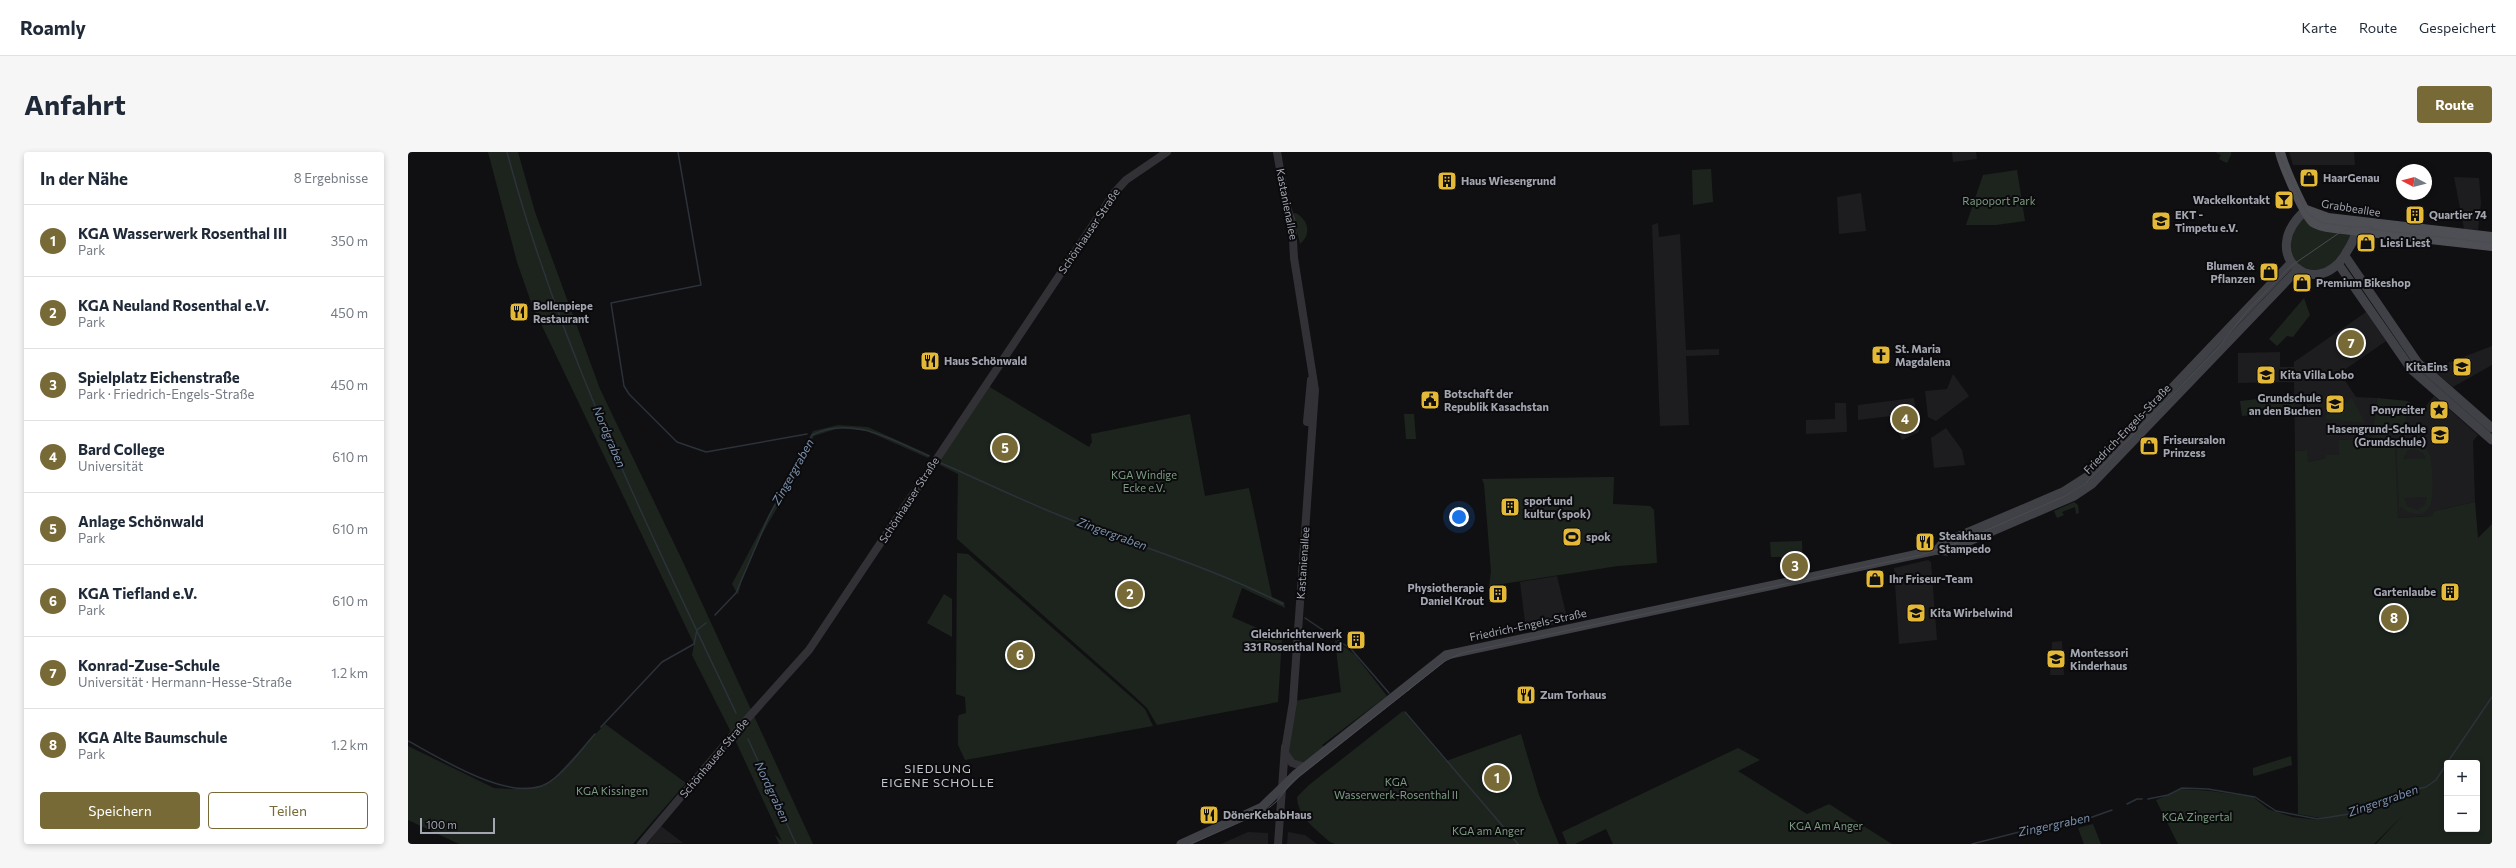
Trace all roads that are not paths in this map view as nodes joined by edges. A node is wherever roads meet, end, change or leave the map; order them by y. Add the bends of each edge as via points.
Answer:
1 (1167, 152) edge
2 (1277, 152) edge
3 (2280, 152) edge
4 (2306, 210) junction
5 (2357, 226) junction
6 (2492, 237) edge
7 (2492, 246) edge
8 (2345, 256) junction
9 (2339, 265) junction
10 (2294, 266) junction
11 (2492, 428) edge
12 (2492, 440) edge
13 (1285, 752) junction
14 (1305, 767) junction
15 (1282, 787) junction
16 (640, 844) edge
17 (1181, 844) edge
18 (1278, 844) edge

1 - 16 street, Schönhauser Straße via 1126,180 1115,192 809,650
2 - 13 street, Kastanienallee via 1286,204 1292,222 1294,258 1315,390 1293,702
3 - 4 main road, Grabbeallee
4 - 5 main road, Grabbeallee via 2317,224
4 - 10 main road via 2291,226 2286,237 2286,246
5 - 6 main road, Grabbeallee
5 - 7 main road, Grabbeallee
5 - 8 main road via 2355,237
8 - 9 main road
8 - 11 main road via 2418,363
9 - 10 main road via 2327,273 2319,274 2309,274
9 - 12 main road via 2411,369
10 - 14 main road, Friedrich-Engels-Straße via 2088,476 2063,492 1943,543 1937,550 1446,655
13 - 14 street via 1293,764
13 - 15 street, Kastanienallee
14 - 15 main road, Friedrich-Engels-Straße
15 - 17 main road, Friedrich-Engels-Straße via 1259,809
15 - 18 street, Kastanienallee

